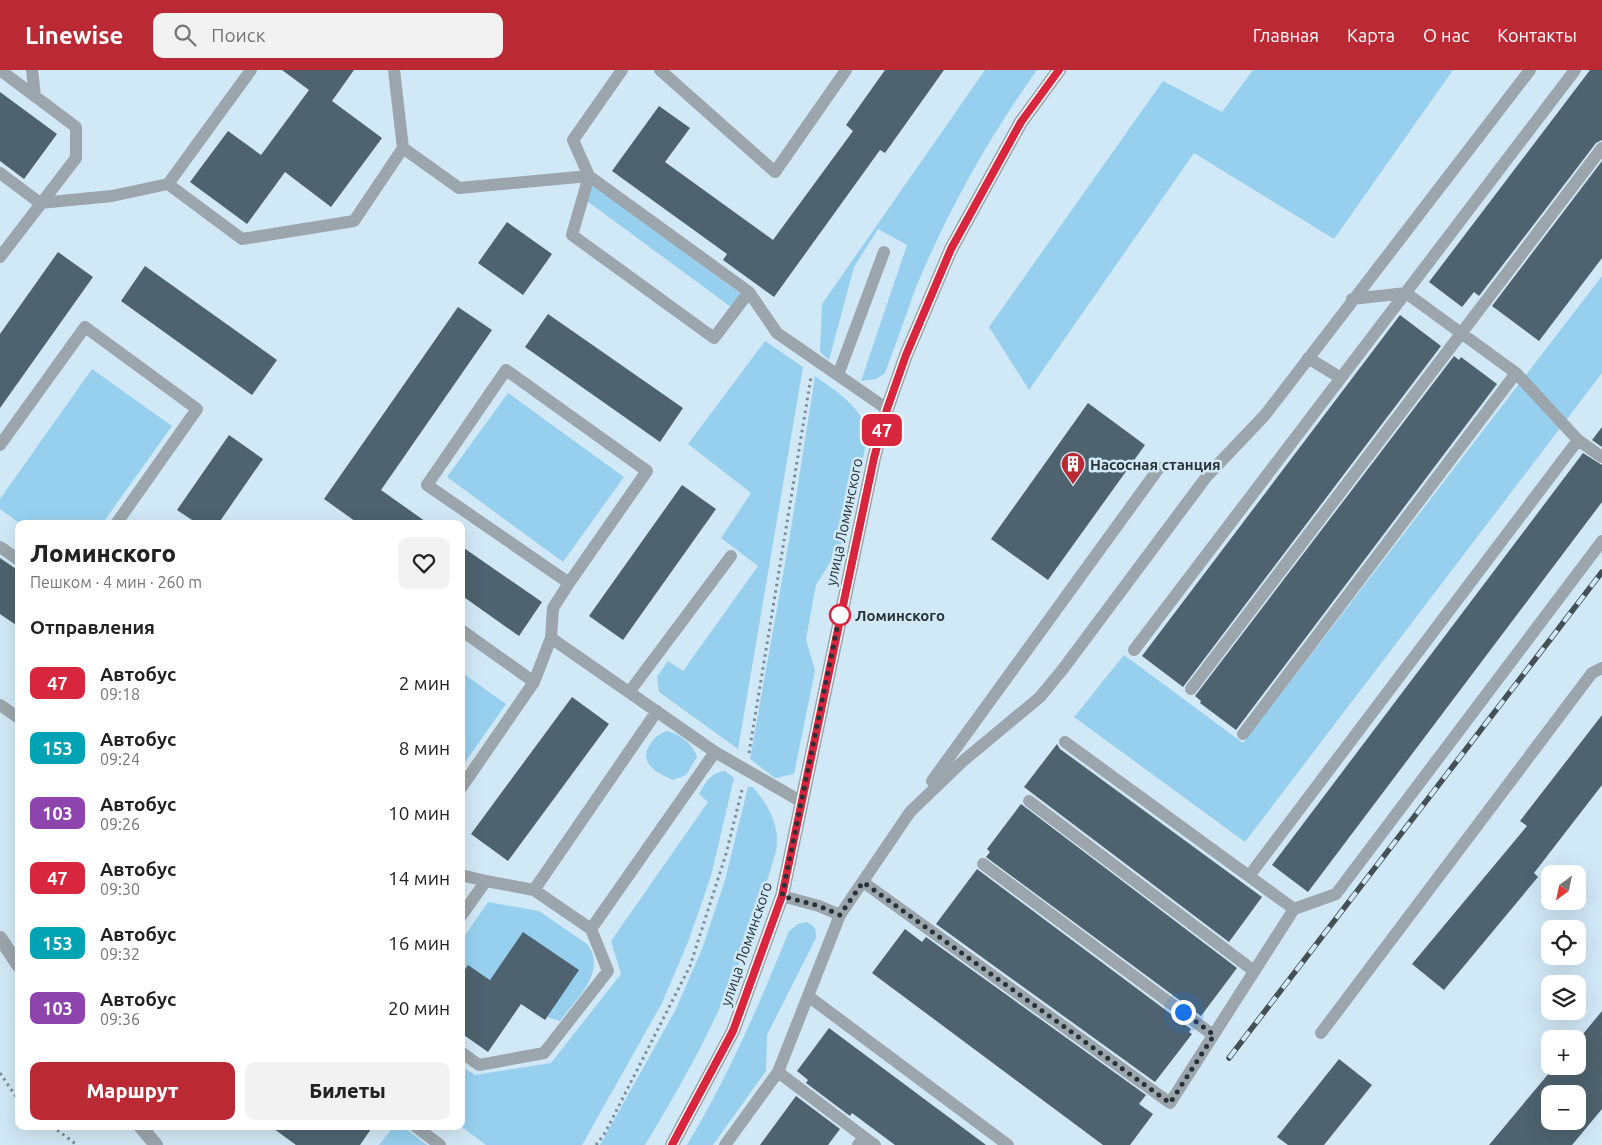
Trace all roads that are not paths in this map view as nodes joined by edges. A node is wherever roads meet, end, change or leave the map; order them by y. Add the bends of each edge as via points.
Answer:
1 (0, 70) edge
2 (32, 70) edge
3 (251, 70) edge
4 (394, 70) edge
5 (622, 70) edge
6 (660, 70) edge
7 (846, 70) edge
8 (1059, 70) edge
9 (1530, 70) edge
10 (1576, 70) edge
11 (35, 96) junction
12 (403, 148) junction
13 (1602, 148) edge
14 (0, 174) edge
15 (590, 176) junction
16 (168, 184) junction
17 (40, 204) junction
18 (884, 252) dead end
19 (0, 257) edge
20 (749, 292) junction
21 (1406, 292) junction
22 (1352, 299) junction
23 (1461, 332) junction
24 (1308, 358) junction
25 (1516, 373) junction
26 (838, 375) junction
27 (1341, 378) junction
28 (887, 409) junction
29 (1578, 440) junction
30 (0, 445) edge
31 (1602, 457) edge
32 (1159, 468) dead end
33 (119, 520) edge
34 (1602, 541) edge
35 (0, 548) edge
36 (731, 556) dead end
37 (15, 557) edge
38 (569, 583) junction
39 (465, 633) edge
40 (550, 638) junction
41 (1134, 650) dead end
42 (1602, 668) edge
43 (534, 682) junction
44 (1192, 689) dead end
45 (630, 691) junction
46 (0, 705) edge
47 (657, 711) junction
48 (15, 715) edge
49 (1243, 734) dead end
50 (1065, 742) dead end
51 (715, 752) junction
52 (465, 782) edge
53 (1029, 801) dead end
54 (802, 802) junction
55 (910, 812) junction
56 (983, 864) dead end
57 (465, 876) edge
58 (1249, 876) junction
59 (486, 880) junction
60 (863, 882) junction
61 (534, 890) junction
62 (782, 896) junction
63 (1294, 909) junction
64 (465, 910) edge
65 (840, 915) junction
66 (591, 929) junction
67 (0, 938) edge
68 (15, 960) edge
69 (1254, 971) junction
70 (808, 996) junction
71 (1321, 1033) dead end
72 (1214, 1035) junction
73 (465, 1055) edge
74 (778, 1072) junction
75 (143, 1130) edge
76 (420, 1130) edge
77 (861, 1141) edge
78 (156, 1145) edge
79 (440, 1145) edge
80 (672, 1145) edge
81 (725, 1145) edge
82 (875, 1145) edge
83 (1008, 1145) edge

1 - 11 lane
2 - 11 lane
3 - 16 lane
4 - 12 lane
5 - 15 lane via 572,140
6 - 7 lane via 775,172
8 - 28 street, улица Ломинского via 1021,122 951,249
9 - 22 lane
10 - 21 lane
11 - 17 lane via 76,127 76,158
12 - 15 lane via 459,188
12 - 16 lane via 354,221 242,239
13 - 23 lane
14 - 17 lane
15 - 20 lane
15 - 20 lane via 572,235 714,338
16 - 17 lane via 112,196
17 - 19 lane
18 - 26 lane
20 - 26 lane via 777,333
21 - 22 lane
21 - 23 lane
21 - 27 lane
22 - 24 lane
23 - 25 lane
23 - 44 lane
24 - 27 lane
24 - 55 lane via 1265,415 1207,476 1040,697 963,761
25 - 29 lane
25 - 49 lane
26 - 28 lane
27 - 41 lane
28 - 54 street, улица Ломинского
29 - 31 lane
29 - 58 lane
30 - 33 lane via 85,327 197,409
32 - 55 lane
34 - 63 lane via 1336,894
35 - 37 lane
36 - 45 lane
38 - 38 lane via 647,470 506,370 427,485
38 - 40 lane via 553,608
39 - 43 lane
40 - 43 lane
40 - 45 lane
42 - 71 lane via 1592,673
43 - 52 lane
45 - 47 lane
46 - 48 lane
47 - 51 lane
47 - 61 lane
50 - 58 lane
51 - 54 lane
51 - 66 lane
53 - 69 lane
54 - 62 street, улица Ломинского
55 - 60 lane
56 - 72 lane
57 - 59 lane
58 - 63 lane
59 - 61 lane
59 - 64 lane
60 - 65 lane
60 - 72 lane via 1170,1103
61 - 66 lane
62 - 65 lane
62 - 80 street, улица Ломинского via 733,1031
63 - 69 lane
65 - 70 lane
66 - 73 lane via 608,972 544,1053 479,1065
67 - 68 street
69 - 72 lane
70 - 74 lane
70 - 83 lane
74 - 77 lane
74 - 81 lane
75 - 78 street
76 - 79 lane
77 - 82 lane

